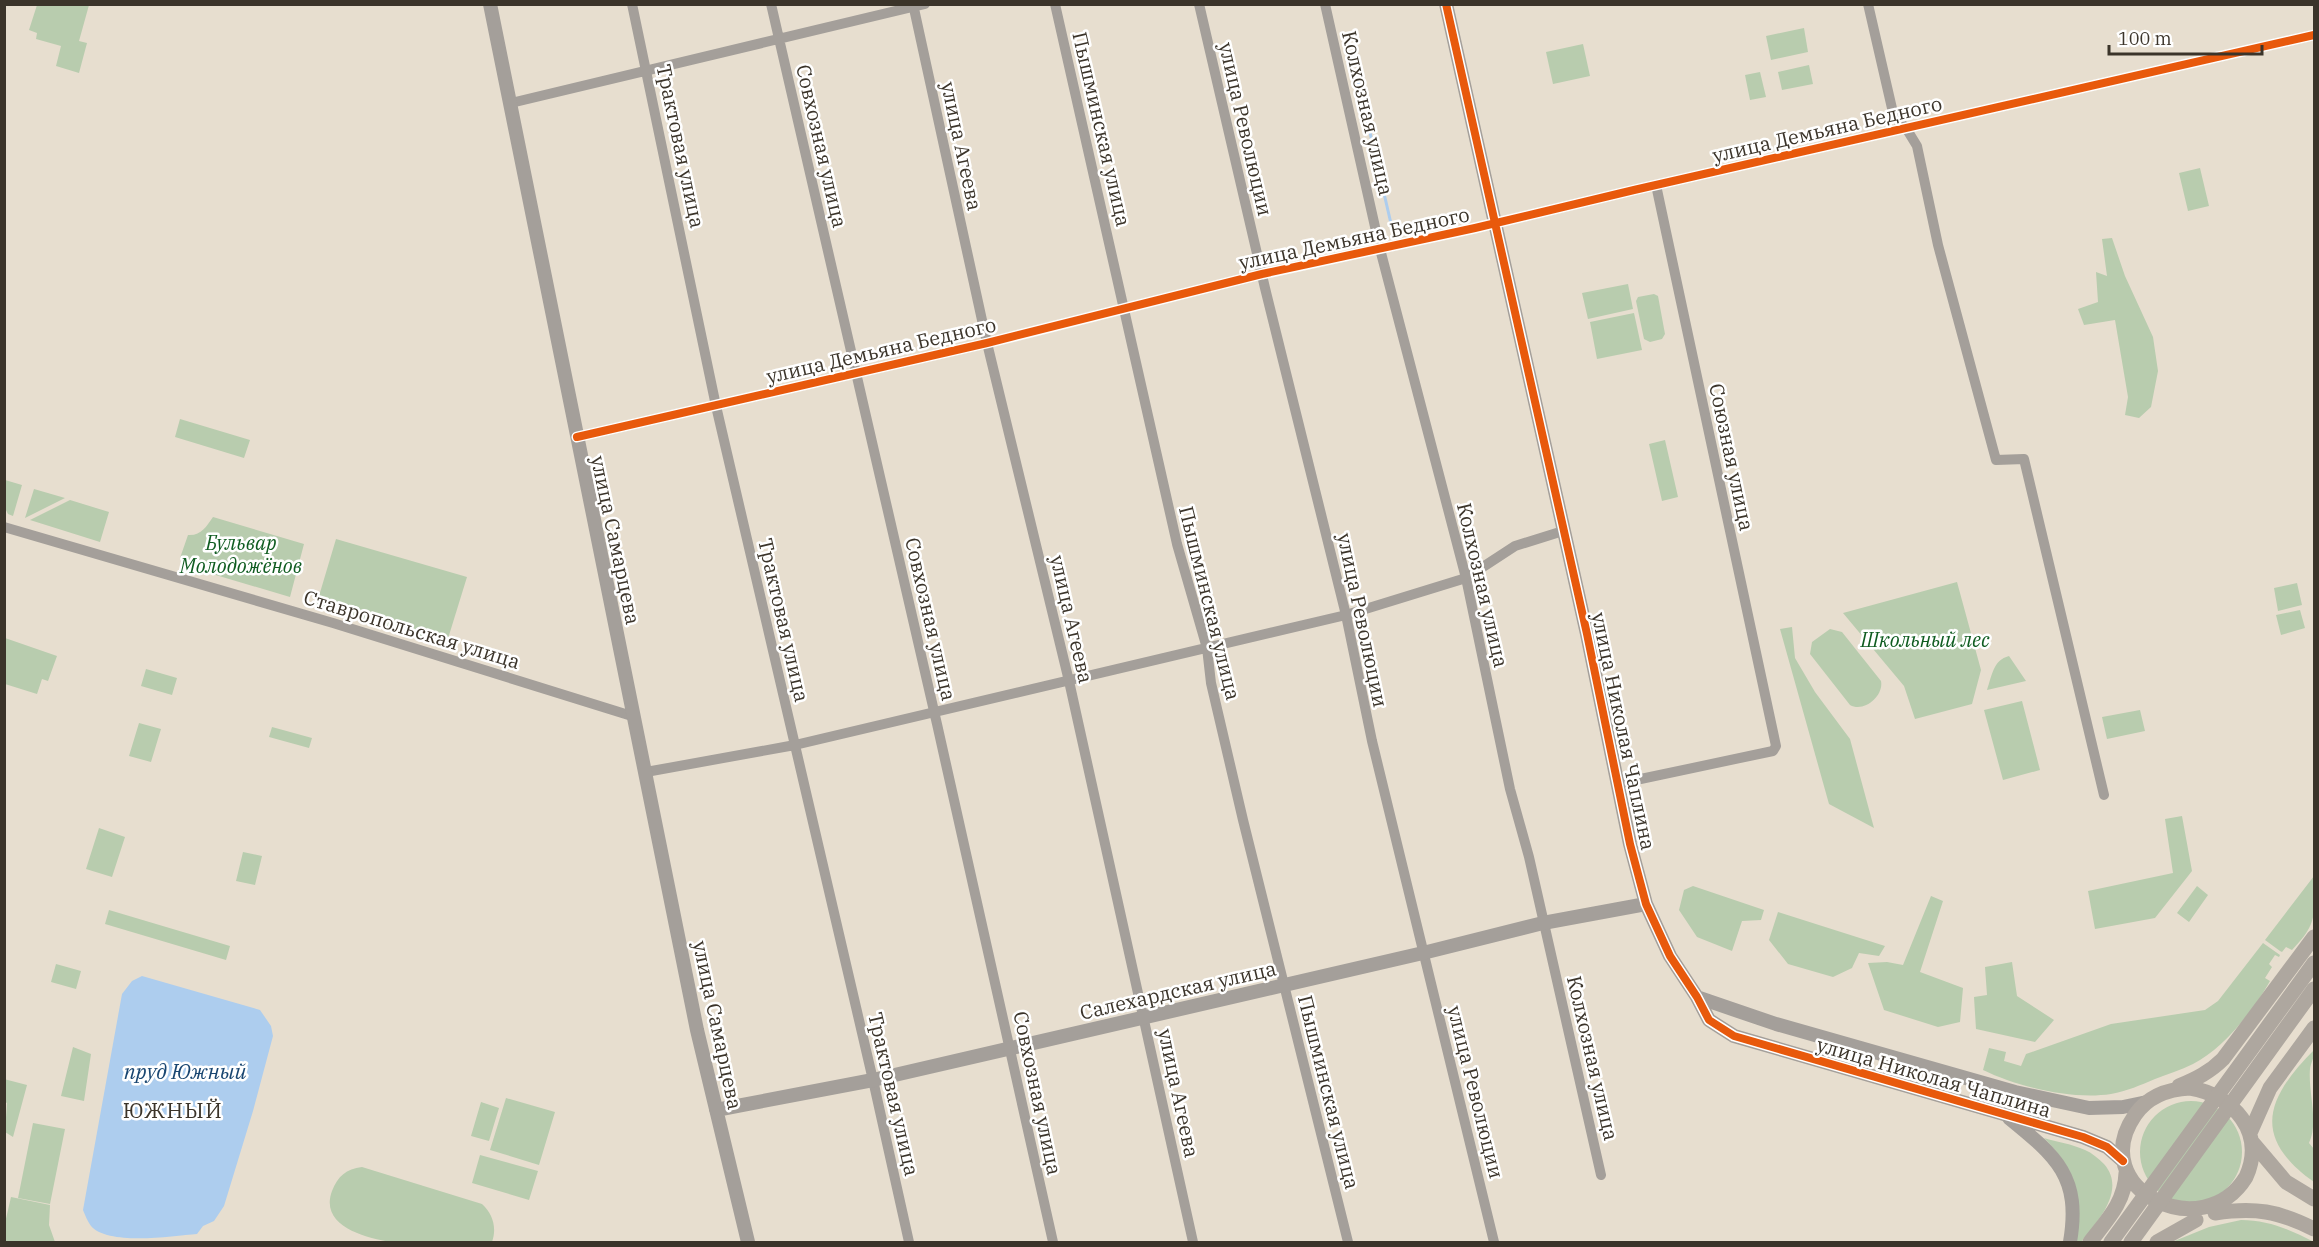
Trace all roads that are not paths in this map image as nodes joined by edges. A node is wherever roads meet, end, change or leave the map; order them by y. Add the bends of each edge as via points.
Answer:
1 (490, 4) edge
2 (632, 4) edge
3 (771, 4) edge
4 (1055, 4) edge
5 (1198, 4) edge
6 (1325, 4) edge
7 (1446, 4) edge
8 (1868, 4) edge
9 (917, 5) edge
10 (2314, 36) edge
11 (779, 39) junction
12 (647, 69) junction
13 (511, 103) junction
14 (1906, 128) junction
15 (1656, 185) junction
16 (1496, 223) junction
17 (1380, 249) junction
18 (1262, 274) junction
19 (1124, 308) junction
20 (987, 343) junction
21 (855, 374) junction
22 (716, 406) junction
23 (577, 437) junction
24 (4, 528) edge
25 (1563, 531) junction
26 (1466, 578) junction
27 (1346, 615) junction
28 (1207, 648) junction
29 (1069, 681) junction
30 (934, 712) junction
31 (635, 717) junction
32 (795, 745) junction
33 (646, 772) junction
34 (1617, 784) junction
35 (2104, 795) dead end
36 (1646, 904) junction
37 (1543, 923) junction
38 (2314, 937) edge
39 (1423, 953) junction
40 (2314, 963) edge
41 (1284, 986) junction
42 (2314, 990) edge
43 (1698, 997) junction
44 (1144, 1019) junction
45 (2314, 1028) edge
46 (1010, 1048) junction
47 (873, 1080) junction
48 (2165, 1092) junction
49 (2147, 1102) junction
50 (717, 1110) junction
51 (2005, 1114) junction
52 (2252, 1138) junction
53 (2125, 1167) junction
54 (1601, 1175) dead end
55 (2314, 1199) edge
56 (2212, 1214) junction
57 (2196, 1220) junction
58 (2314, 1228) edge
59 (748, 1242) edge
60 (909, 1242) edge
61 (1053, 1242) edge
62 (1193, 1242) edge
63 (1348, 1242) edge
64 (1494, 1242) edge
65 (2070, 1242) edge
66 (2090, 1242) edge
67 (2111, 1242) edge
68 (2132, 1242) edge
69 (2157, 1242) edge

1 - 13 street, улица Самарцева
2 - 12 street, Трактовая улица
3 - 11 street, Совхозная улица
4 - 19 street, Пышминская улица
5 - 18 street, улица Революции
6 - 17 street, Колхозная улица
7 - 16 street, улица Николая Чаплина
8 - 14 street via 1894,117
9 - 11 street
9 - 20 street, улица Агеева
10 - 14 street, улица Демьяна Бедного
11 - 12 street
11 - 21 street, Совхозная улица
12 - 13 street
12 - 22 street, Трактовая улица
13 - 23 street, улица Самарцева
14 - 15 street, улица Демьяна Бедного
14 - 35 street via 1917,146 1938,245 1996,460 2024,459
15 - 16 street, улица Демьяна Бедного
15 - 34 street, Союзная улица via 1776,746 1773,751
16 - 17 street, улица Демьяна Бедного
16 - 25 street, улица Николая Чаплина
17 - 18 street, улица Демьяна Бедного
17 - 26 street, Колхозная улица
18 - 19 street, улица Демьяна Бедного
18 - 27 street, улица Революции
19 - 20 street, улица Демьяна Бедного
19 - 28 street, Пышминская улица via 1177,544
20 - 21 street, улица Демьяна Бедного
20 - 29 street, улица Агеева
21 - 22 street, улица Демьяна Бедного
21 - 30 street, Совхозная улица
22 - 23 street, улица Демьяна Бедного
22 - 32 street, Трактовая улица
23 - 31 street, улица Самарцева
24 - 31 street, Ставропольская улица via 333,623
25 - 26 street via 1515,546
25 - 34 street, улица Николая Чаплина
26 - 27 street
26 - 37 street, Колхозная улица via 1510,789
27 - 28 street
27 - 39 street, улица Революции via 1371,741
28 - 29 street
28 - 41 street, Пышминская улица via 1211,683 1242,820
29 - 30 street
29 - 44 street, улица Агеева
30 - 32 street
30 - 46 street, Совхозная улица
31 - 33 street, улица Самарцева
32 - 33 street
32 - 47 street, Трактовая улица
33 - 50 street, улица Самарцева via 697,1030
34 - 36 street, улица Николая Чаплина
36 - 37 street, Салехардская улица
36 - 43 street, улица Николая Чаплина via 1670,956
37 - 39 street, Салехардская улица
37 - 54 street, Колхозная улица
38 - 48 main road via 2223,1059 2201,1077
39 - 41 street, Салехардская улица
39 - 64 street, улица Революции
40 - 67 main road, bridge
41 - 44 street, Салехардская улица
41 - 63 street, Пышминская улица
42 - 68 main road, bridge
43 - 49 street, улица Николая Чаплина via 1776,1024 2014,1092 2089,1108
43 - 51 street, улица Николая Чаплина via 1709,1020 1734,1036
44 - 46 street, Салехардская улица
44 - 62 street, улица Агеева
45 - 52 main road via 2270,1088
46 - 47 street, Салехардская улица
46 - 61 street, Совхозная улица
47 - 50 street, Салехардская улица
47 - 60 street, Трактовая улица
48 - 49 main road
48 - 52 main road via 2190,1088 2215,1095 2235,1110
49 - 53 main road via 2127,1129
50 - 59 street, улица Самарцева
51 - 53 street, улица Николая Чаплина via 2107,1147
51 - 65 street via 2057,1161 2068,1179 2074,1219
52 - 55 main road via 2286,1182
52 - 56 main road via 2241,1186
53 - 57 main road via 2147,1203 2168,1215
53 - 66 main road via 2124,1192
56 - 57 main road
56 - 58 main road via 2262,1210
57 - 69 main road

